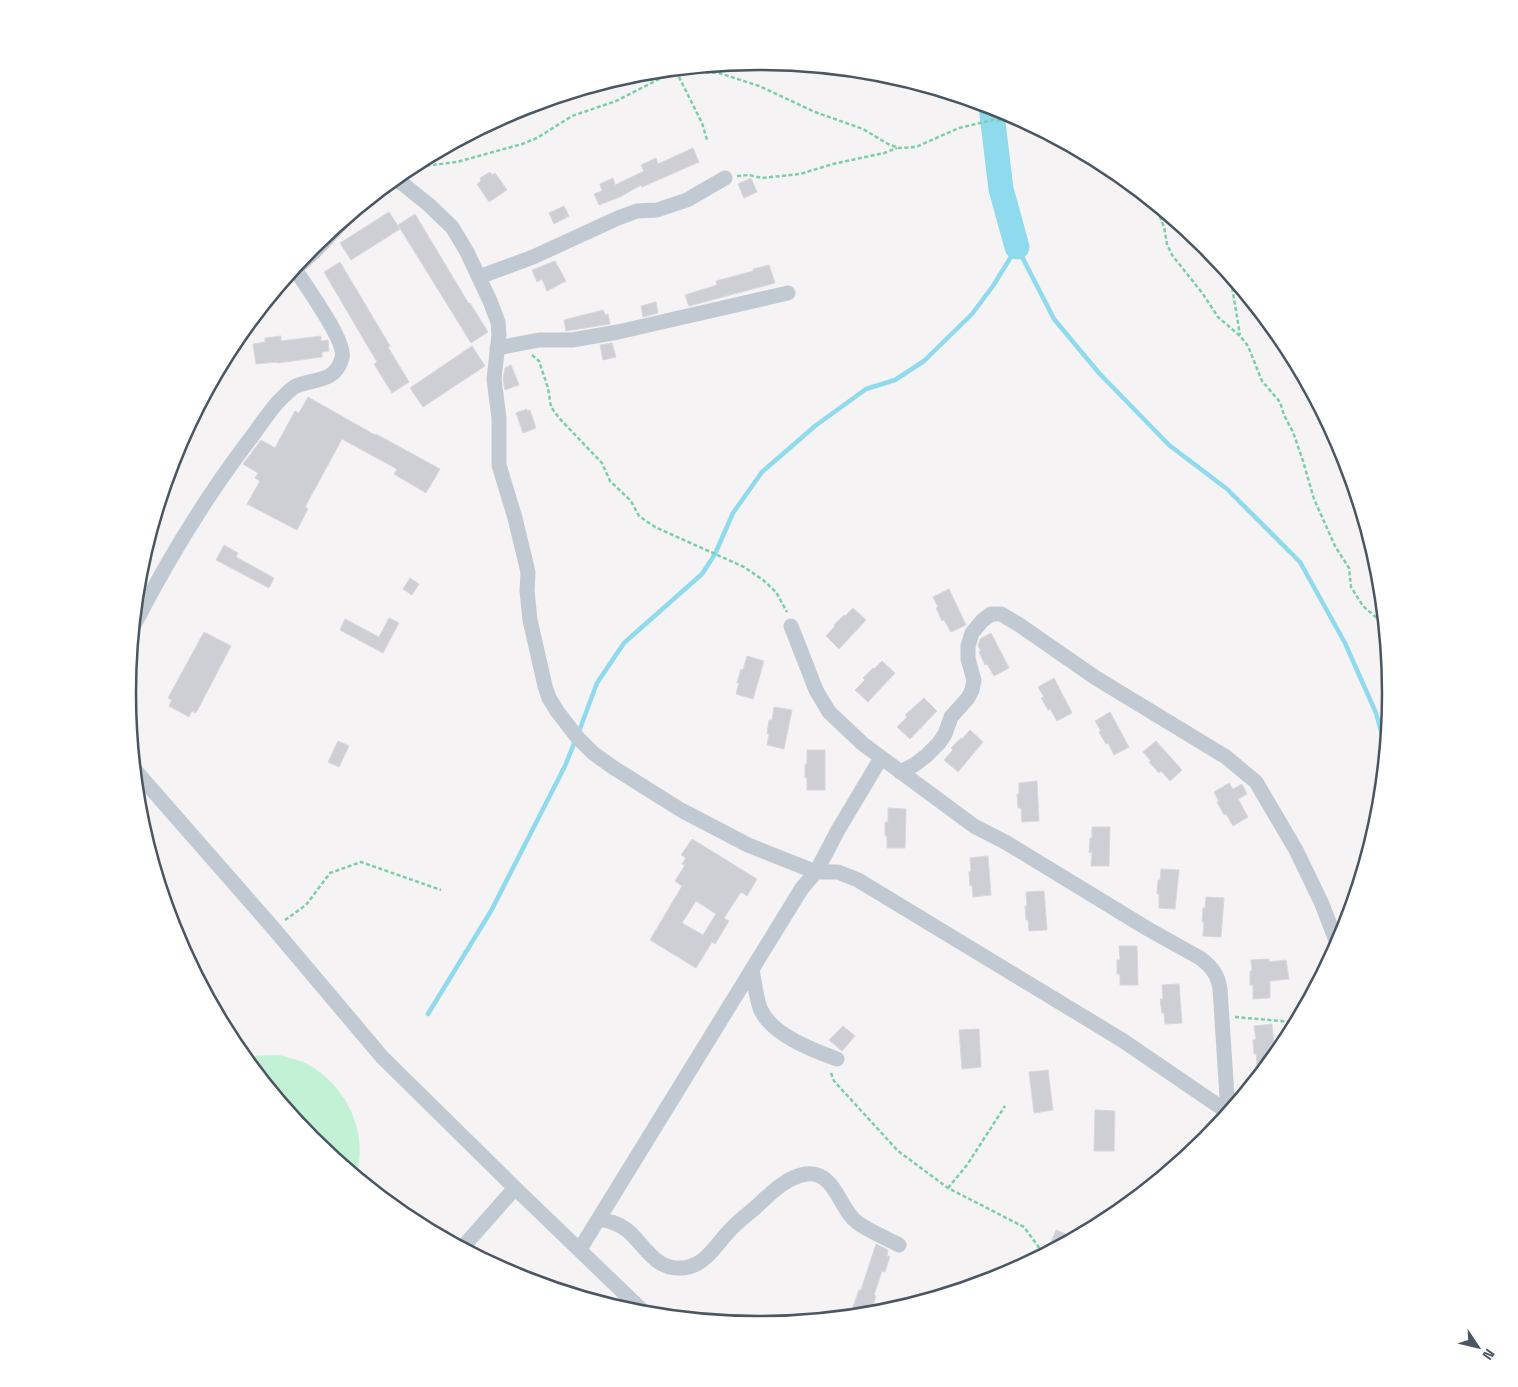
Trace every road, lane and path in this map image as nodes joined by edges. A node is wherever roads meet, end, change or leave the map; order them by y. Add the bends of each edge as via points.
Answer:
1 (707, 72) edge
2 (678, 75) edge
3 (659, 78) edge
4 (1006, 121) edge
5 (707, 140) dead end
6 (899, 148) junction
7 (429, 165) edge
8 (725, 178) joint
9 (401, 183) edge
10 (1160, 217) edge
11 (296, 276) edge
12 (479, 277) junction
13 (1232, 287) edge
14 (788, 293) dead end
15 (1240, 336) junction
16 (515, 344) junction
17 (497, 348) junction
18 (141, 612) edge
19 (1378, 619) edge
20 (792, 626) joint
21 (880, 758) junction
22 (900, 772) junction
23 (141, 777) edge
24 (816, 872) junction
25 (442, 890) dead end
26 (274, 929) junction
27 (1334, 935) edge
28 (752, 969) junction
29 (1222, 1017) junction
30 (1288, 1022) edge
31 (821, 1053) junction
32 (837, 1059) dead end
33 (1228, 1105) edge
34 (1005, 1106) dead end
35 (1224, 1109) edge
36 (515, 1188) junction
37 (948, 1188) junction
38 (599, 1219) junction
39 (466, 1244) edge
40 (899, 1245) dead end
41 (580, 1249) junction
42 (1041, 1250) edge
43 (638, 1305) edge

1 - 6 path via 759,86 815,112 863,129
2 - 5 path via 702,122
3 - 7 path via 616,101 572,116 530,141 457,162
4 - 6 path via 993,120 959,128 916,147
6 - 8 path via 800,174
8 - 12 street via 687,200 618,218 533,257
9 - 12 street via 452,227
10 - 15 path via 1172,255 1218,318
11 - 18 street via 334,330 343,357 326,379 294,386 277,403 190,526
12 - 17 street via 498,322
13 - 15 path
14 - 16 street via 618,332 572,340
15 - 19 path via 1248,346 1262,381 1280,402 1314,499 1335,546 1349,568 1352,587 1363,606
16 - 17 street
16 - 20 path via 539,362 551,406 568,430 602,463 610,482 631,500 639,516 655,527 744,567 763,580 776,592
17 - 24 street via 494,379 499,418 499,465 528,572 530,620 544,686 553,704 593,753 614,768 681,810 748,845
20 - 21 street via 816,690 829,712
21 - 22 street
21 - 24 street
22 - 27 street via 926,756 945,734 951,717 972,690 974,680 968,646 972,633 991,614 1001,614 1096,678 1226,757 1256,782 1296,850
22 - 29 street via 974,826 1208,964 1218,981
23 - 26 street
24 - 28 street via 802,888
24 - 35 street via 838,872 858,880 1122,1040
25 - 26 path via 361,862 330,873 306,905
26 - 36 street via 382,1057
28 - 31 street via 760,1007 767,1020 774,1028
28 - 38 street
29 - 30 path
29 - 33 street
31 - 32 street
31 - 37 path via 834,1081 898,1151
34 - 37 path via 968,1165
36 - 39 street
36 - 41 street
37 - 42 path via 1024,1227
38 - 40 street via 615,1222 628,1231 646,1252 661,1263 677,1268 693,1266 708,1256 732,1228 781,1185 794,1177 808,1174 821,1177 830,1184 858,1224
38 - 41 street
41 - 43 street

